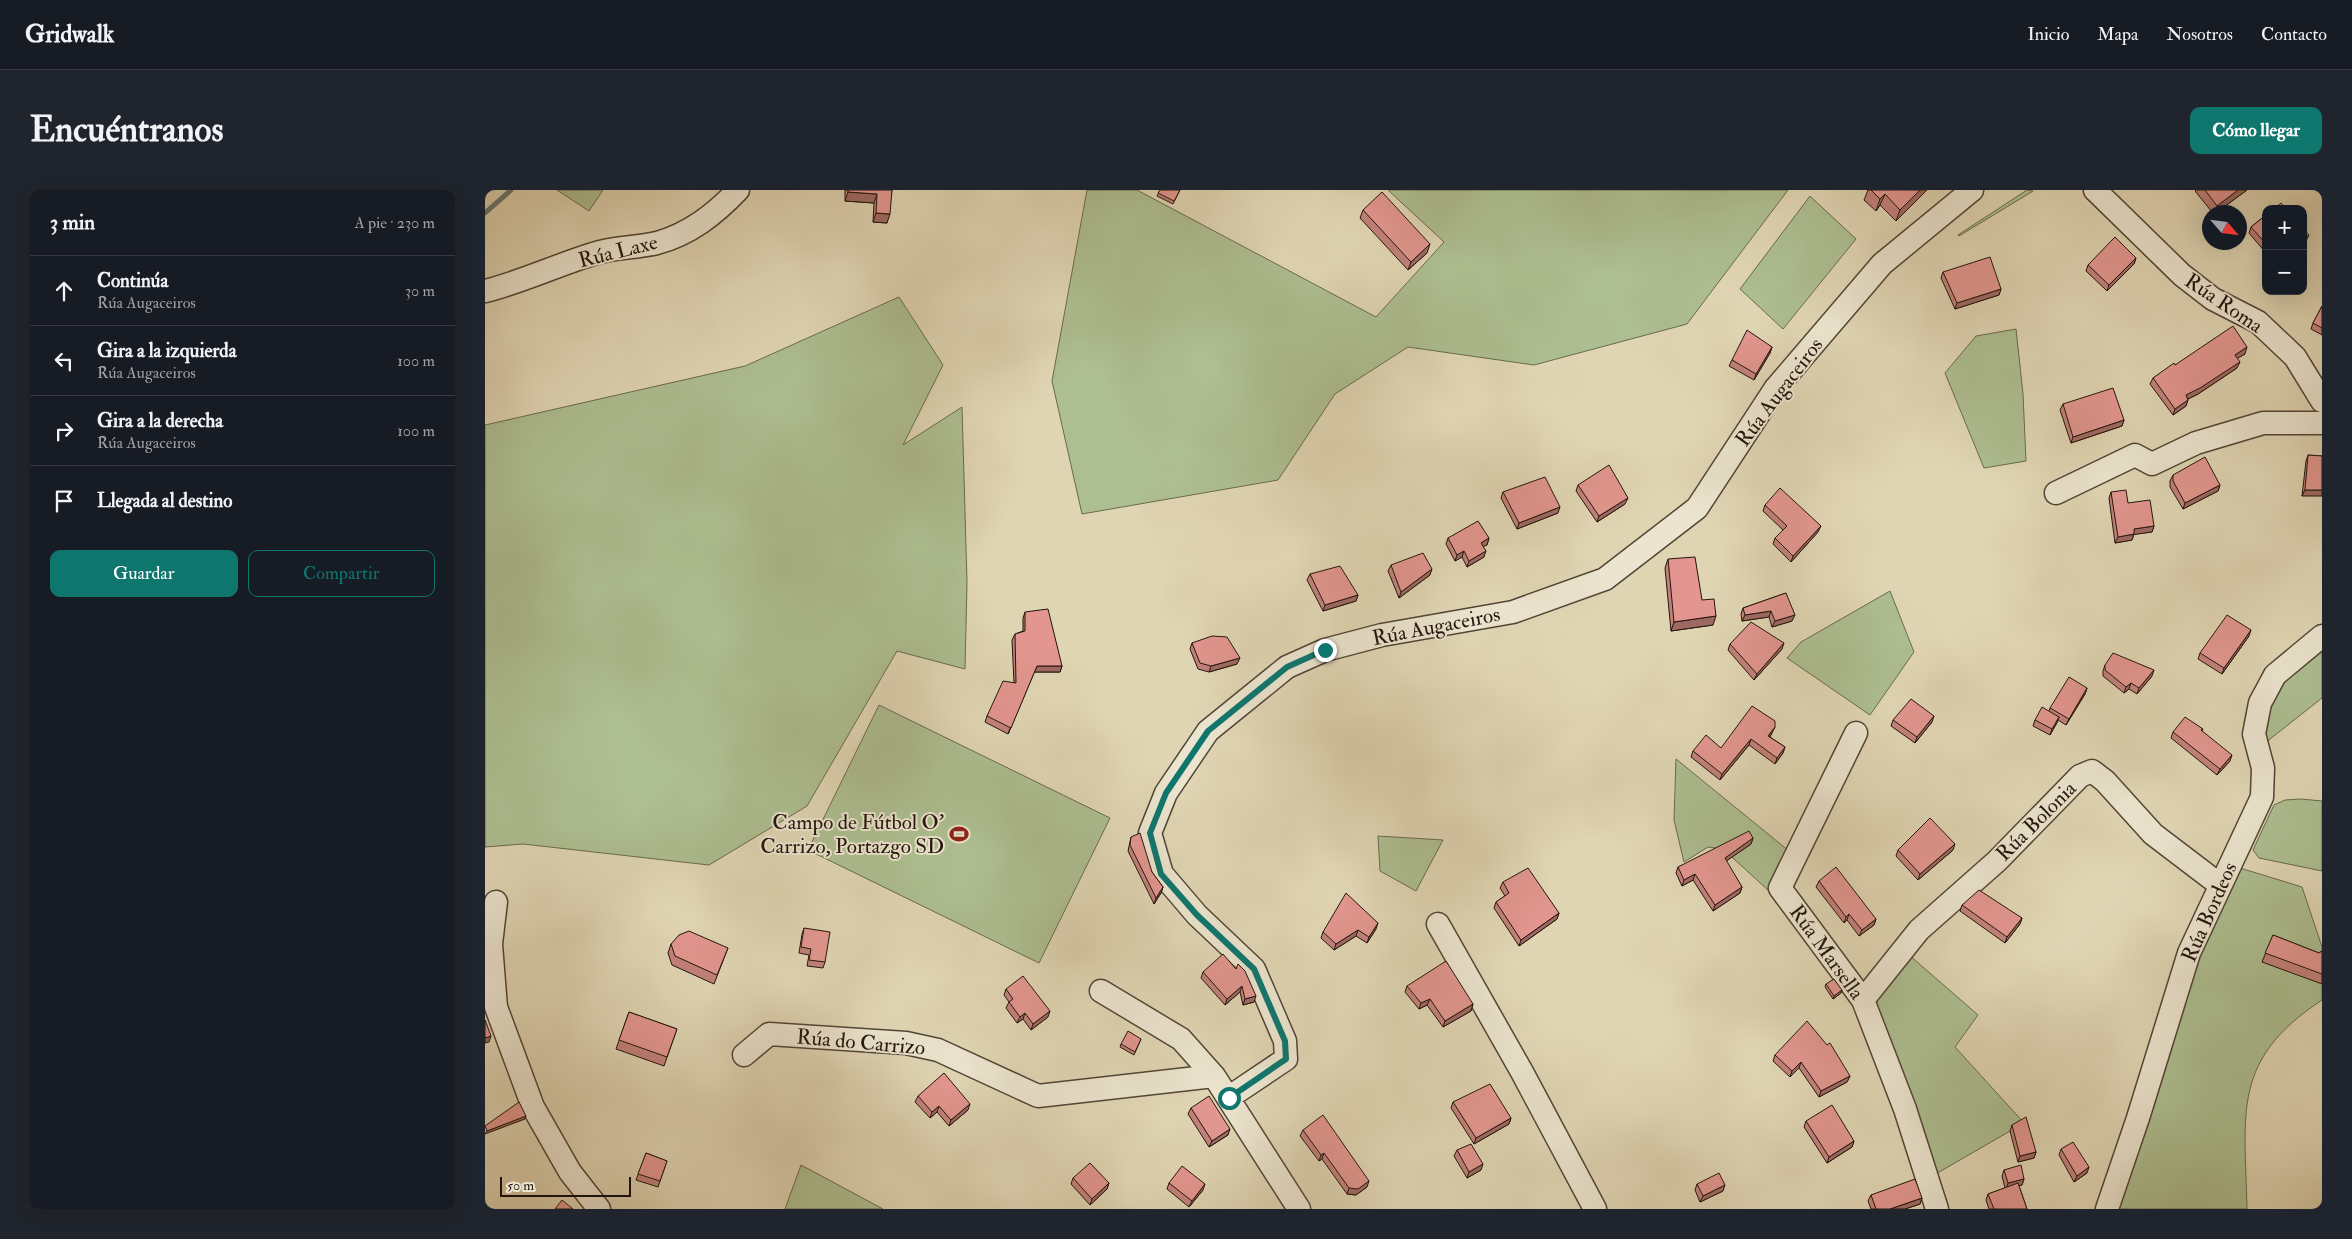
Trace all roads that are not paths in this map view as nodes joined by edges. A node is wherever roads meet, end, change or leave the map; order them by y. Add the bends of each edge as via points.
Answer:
1 (738, 190) edge
2 (1972, 190) edge
3 (2095, 190) edge
4 (485, 291) edge
5 (2322, 401) edge
6 (2322, 423) edge
7 (2056, 493) dead end
8 (2322, 636) edge
9 (1857, 734) dead end
10 (2220, 885) junction
11 (496, 902) dead end
12 (1438, 924) dead end
13 (1101, 990) dead end
14 (1863, 1000) junction
15 (744, 1055) dead end
16 (1214, 1076) junction
17 (1229, 1098) junction
18 (599, 1209) edge
19 (1299, 1209) edge
20 (1595, 1209) edge
21 (1937, 1209) edge
22 (2107, 1209) edge

1 - 4 street, Rúa Laxe via 717,212 688,232 656,243 595,253
2 - 17 street, Rúa Augaceiros via 1882,264 1775,390 1697,508 1605,579 1513,612 1382,635 1325,650 1287,667 1208,731 1166,793 1150,833 1161,874 1197,915 1254,969 1285,1041 1286,1059
3 - 5 street, Rúa Roma via 2181,275 2213,299 2258,322 2295,357
6 - 7 street via 2263,423 2196,443 2152,464 2135,455
8 - 10 street, Rúa Bordeos via 2275,676 2260,704 2254,734 2263,768 2261,797
9 - 14 street, Rúa Marsella via 1780,888
10 - 14 street, Rúa Bolonia via 2153,834 2092,771 2080,776 1997,861 1919,930
10 - 22 street, Rúa Bordeos via 2189,953
11 - 18 street via 491,944 496,1006 533,1108 570,1172
12 - 20 street
13 - 16 street via 1181,1039
14 - 21 street, Rúa Marsella via 1905,1109
15 - 16 street, Rúa do Carrizo via 769,1034 906,1043 938,1050 1038,1096
16 - 17 street
17 - 19 street

